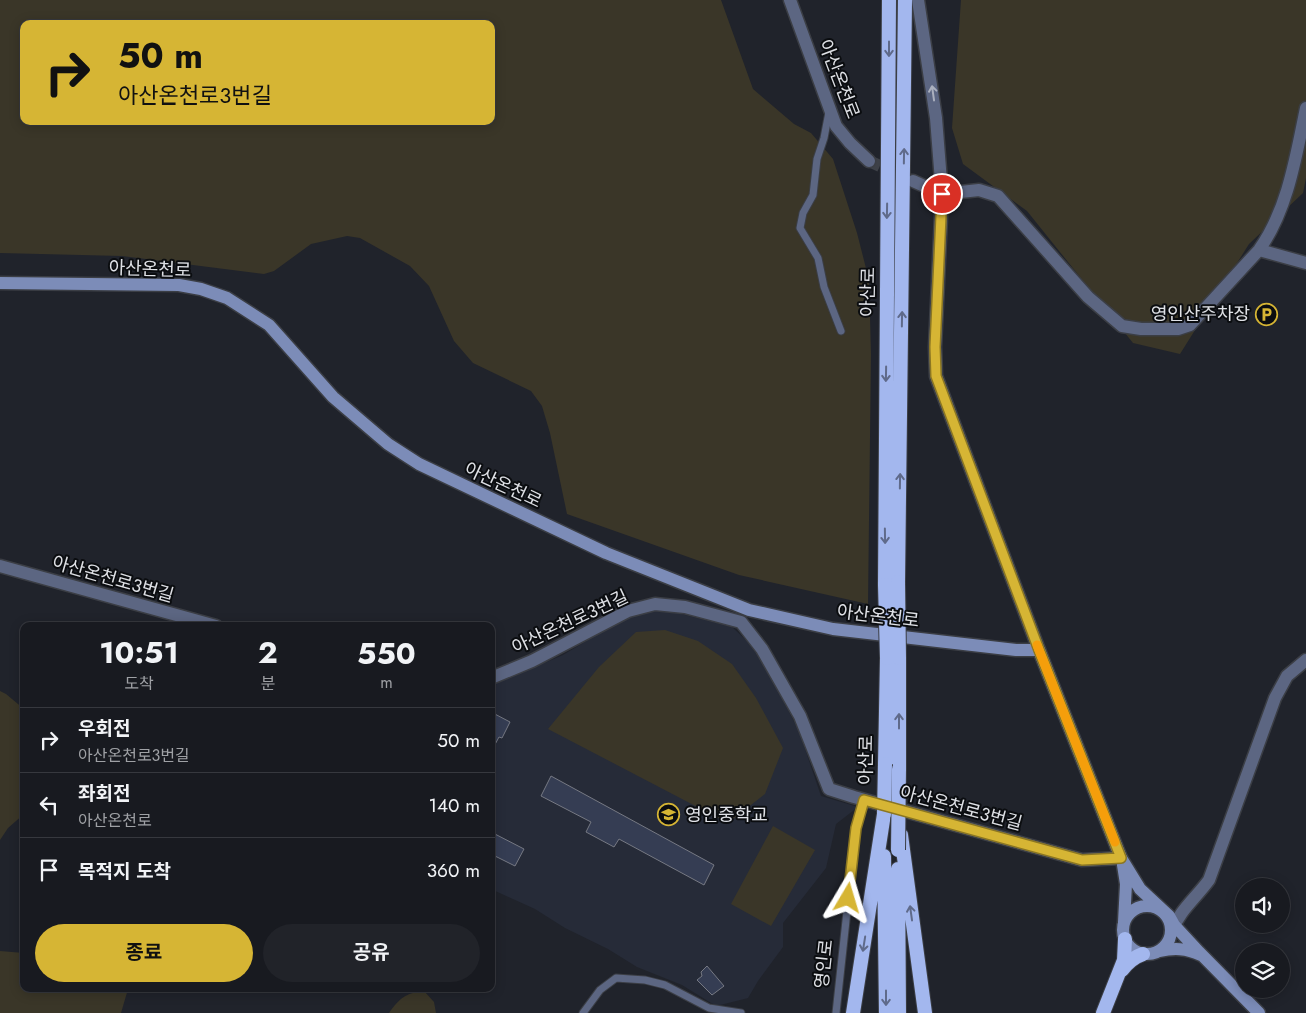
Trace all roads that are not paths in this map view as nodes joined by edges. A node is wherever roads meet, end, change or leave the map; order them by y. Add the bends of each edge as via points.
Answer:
1 (790, 0) edge
2 (889, 0) edge
3 (905, 0) edge
4 (918, 0) edge
5 (1306, 108) edge
6 (830, 109) junction
7 (869, 161) tunnel mouth
8 (913, 181) tunnel mouth
9 (942, 194) junction
10 (1259, 250) junction
11 (1306, 263) edge
12 (0, 283) edge
13 (841, 331) dead end
14 (0, 566) edge
15 (892, 584) junction
16 (749, 610) junction
17 (202, 622) edge
18 (741, 622) junction
19 (1039, 650) junction
20 (893, 658) junction
21 (1306, 660) edge
22 (495, 676) edge
23 (864, 800) junction
24 (881, 844) junction
25 (901, 852) junction
26 (1121, 858) junction
27 (1185, 907) junction
28 (1163, 911) junction
29 (1124, 924) junction
30 (1173, 929) junction
31 (1125, 939) junction
32 (1159, 951) junction
33 (1143, 954) junction
34 (1203, 956) junction
35 (1119, 975) junction
36 (583, 1013) edge
37 (741, 1013) edge
38 (836, 1013) edge
39 (853, 1013) edge
40 (886, 1013) edge
41 (899, 1013) edge
42 (925, 1013) edge
43 (1104, 1013) edge
44 (1259, 1013) edge

1 - 6 street, 아산온천로
2 -> 15 highway, 아산로 via 885,514
15 -> 3 highway, 아산로
9 -> 4 street via 936,118
5 - 10 street via 1292,174 1269,236
6 - 7 street, 아산온천로 via 836,126
6 - 13 lane via 817,159 813,195 803,213 800,228 818,258 824,286
8 - 9 street
9 - 10 street via 979,190 998,196 1088,297 1122,326 1178,329 1190,325
9 - 19 street via 936,376
10 - 11 street
12 - 16 main road, 아산온천로 via 180,285 226,298 269,326 333,397 388,444 419,464 606,553
14 - 17 street, 아산온천로3번길
15 - 20 highway, bridge
16 - 18 street
16 - 19 main road, 아산온천로 via 833,629
18 - 22 street, 아산온천로3번길 via 685,607 655,604 628,611 532,661
18 - 23 street, 아산온천로3번길 via 762,649 800,716 829,789
19 - 26 main road
20 - 24 highway, 아산로, bridge
25 -> 20 highway, 아산로, bridge
21 - 27 street via 1287,676 1275,698 1209,880
23 - 26 street, 아산온천로3번길 via 1082,860
23 - 38 lane, 영인로 via 856,828
24 -> 39 highway
24 -> 40 highway, 아산로
25 - 41 highway, 아산로
42 -> 25 highway
26 - 28 main road via 1140,889
26 - 29 main road via 1126,884
27 - 28 street
27 - 30 street
28 - 29 main road via 1156,907 1140,907 1127,916
28 - 30 main road
29 - 31 main road
30 - 32 main road via 1170,940
30 - 34 main road
31 - 33 main road
31 - 35 highway
32 - 33 main road
32 - 34 main road via 1180,948
33 - 35 highway via 1126,964
34 - 44 main road
35 - 43 highway
36 - 37 lane via 600,990 616,978 658,983 709,1008

